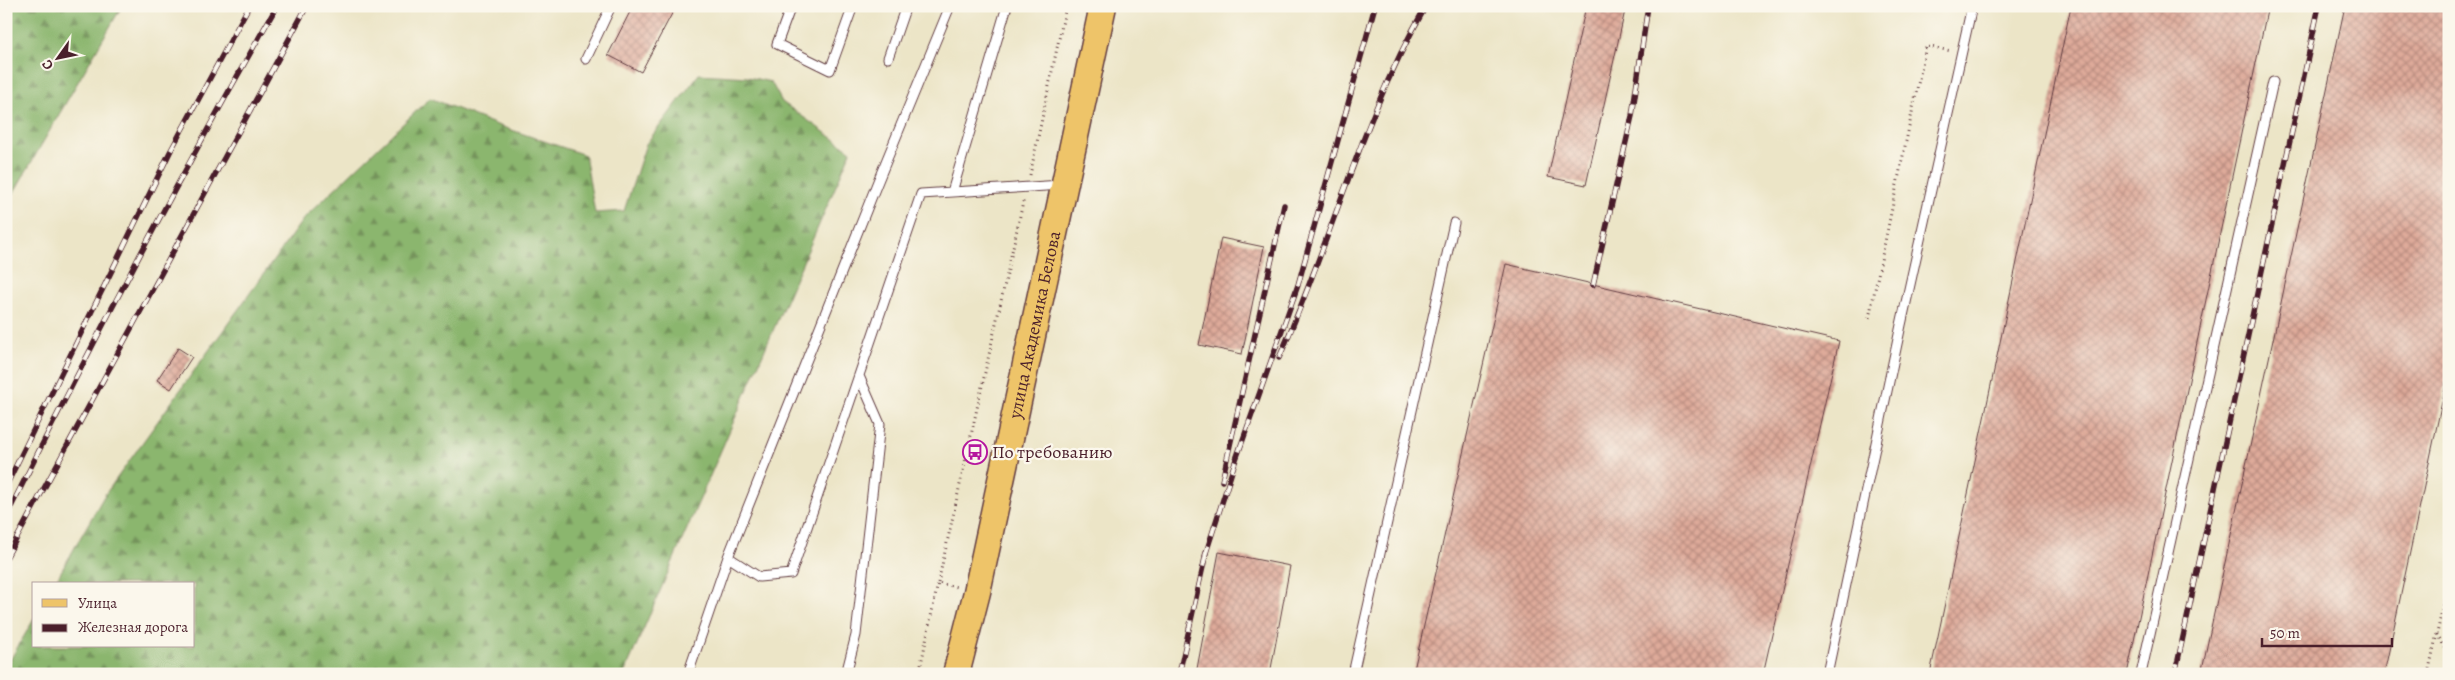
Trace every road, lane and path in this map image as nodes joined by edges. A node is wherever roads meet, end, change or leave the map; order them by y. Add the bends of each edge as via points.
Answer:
1 (612, 6) edge
2 (791, 6) edge
3 (853, 6) edge
4 (906, 6) edge
5 (950, 6) edge
6 (1007, 6) edge
7 (1066, 6) edge
8 (1103, 6) edge
9 (1972, 6) edge
10 (1962, 54) junction
11 (888, 58) dead end
12 (586, 59) dead end
13 (2273, 82) dead end
14 (1064, 185) junction
15 (1027, 188) junction
16 (952, 192) junction
17 (1454, 222) dead end
18 (1869, 318) dead end
19 (858, 376) junction
20 (728, 557) junction
21 (2449, 579) edge
22 (938, 583) junction
23 (977, 592) junction
24 (2437, 633) junction
25 (2449, 654) edge
26 (688, 674) edge
27 (846, 674) edge
28 (919, 674) edge
29 (956, 674) edge
30 (1353, 674) edge
31 (1827, 674) edge
32 (2141, 674) edge
33 (2428, 674) edge

1 - 12 lane
2 - 3 lane via 777,44 830,70
4 - 11 lane
5 - 20 lane
6 - 16 lane
7 - 15 path
8 - 14 main road, улица Академика Белова
9 - 10 lane
10 - 18 path via 1926,46
10 - 31 lane
13 - 32 lane
14 - 15 lane
14 - 23 main road, улица Академика Белова
15 - 16 lane
15 - 22 path
16 - 19 lane via 920,194
17 - 30 lane
19 - 20 lane via 791,574 759,577
19 - 27 lane via 880,424 856,635
20 - 26 lane
21 - 24 path
22 - 23 path
22 - 28 path
23 - 29 main road, улица Академика Белова
24 - 25 path
24 - 33 path

